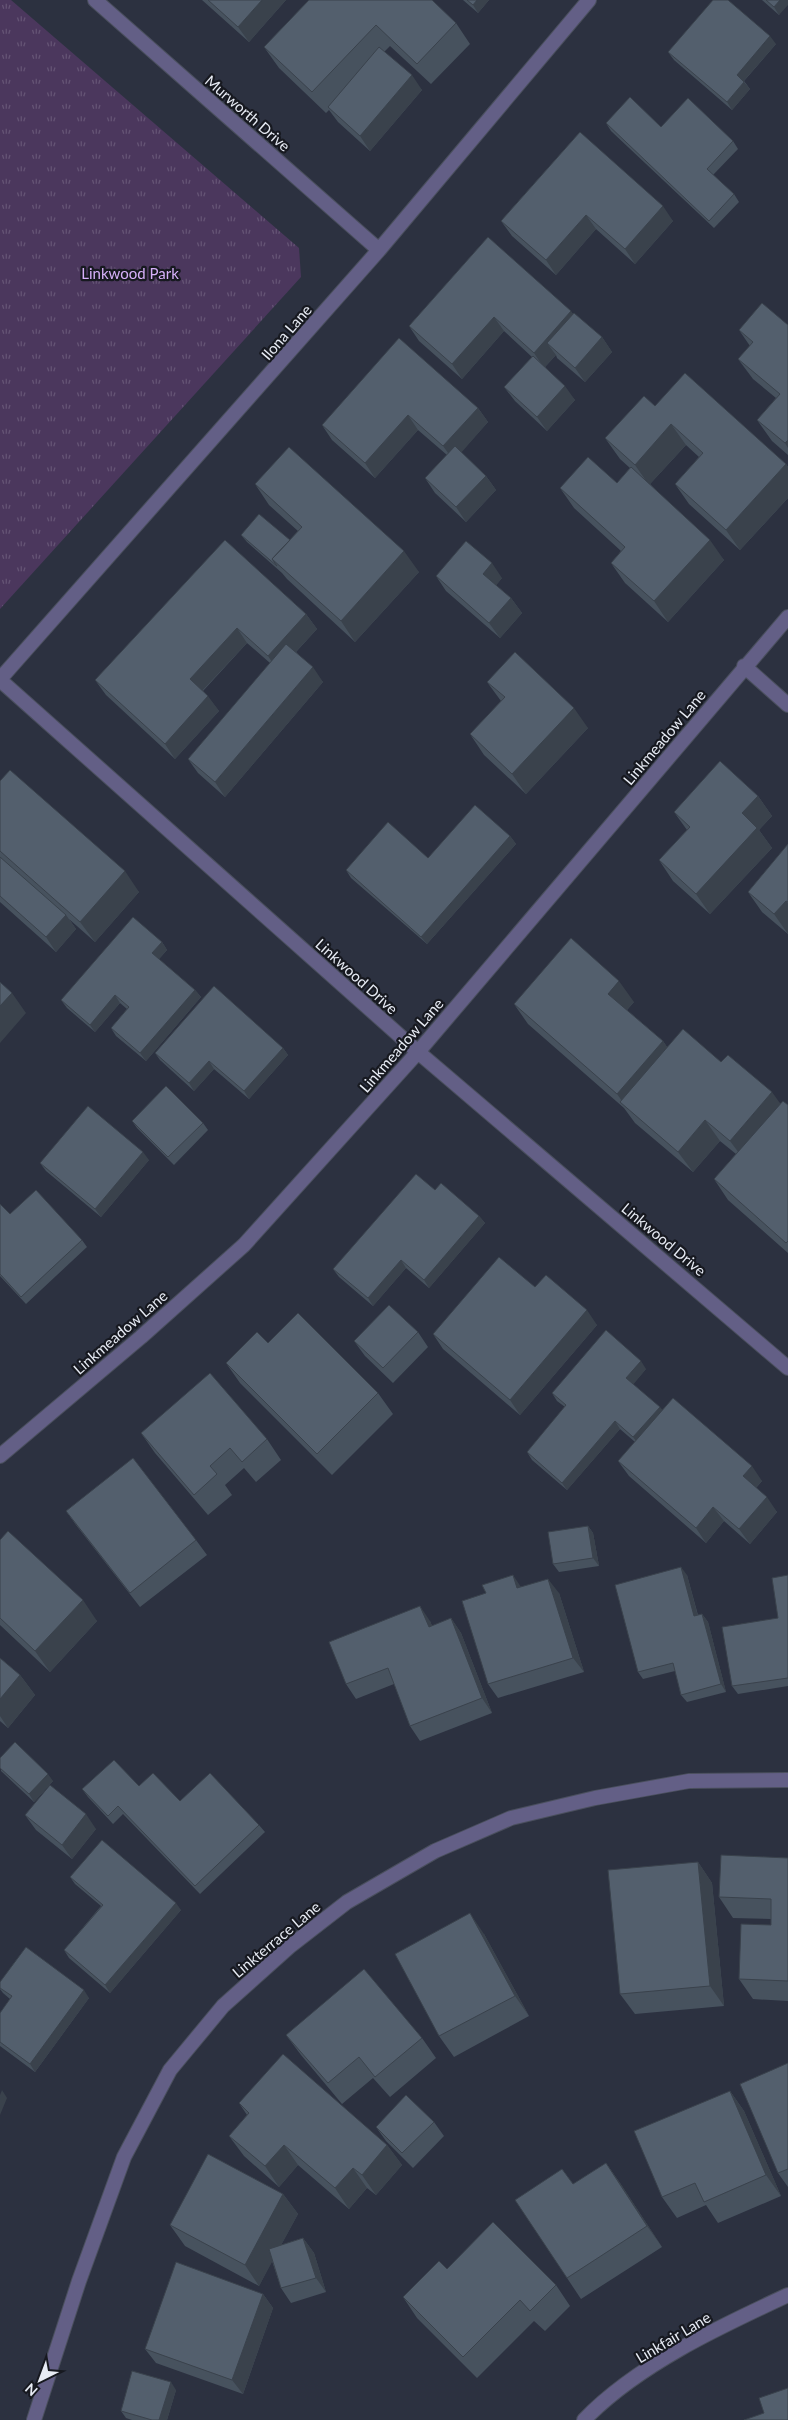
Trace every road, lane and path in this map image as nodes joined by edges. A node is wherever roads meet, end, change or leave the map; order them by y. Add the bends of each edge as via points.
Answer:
1 (95, 0) edge
2 (589, 0) edge
3 (379, 250) junction
4 (788, 616) edge
5 (744, 666) junction
6 (0, 680) edge
7 (788, 705) edge
8 (418, 1052) junction
9 (788, 1368) edge
10 (0, 1456) edge
11 (788, 1780) edge
12 (788, 2295) edge
13 (34, 2420) edge
14 (584, 2420) edge

1 - 3 street, Murworth Drive
2 - 3 street, Ilona Lane
3 - 6 street, Ilona Lane
4 - 5 street, Linkmeadow Lane
5 - 7 street
5 - 8 street, Linkmeadow Lane
6 - 8 street, Linkwood Drive
8 - 9 street, Linkwood Drive
8 - 10 street, Linkmeadow Lane via 244,1245
11 - 13 street, Linkterrace Lane via 689,1782 595,1798 511,1818 435,1851 346,1902 289,1947 224,2006 170,2070 124,2157
12 - 14 street, Linkfair Lane via 671,2354 607,2399

